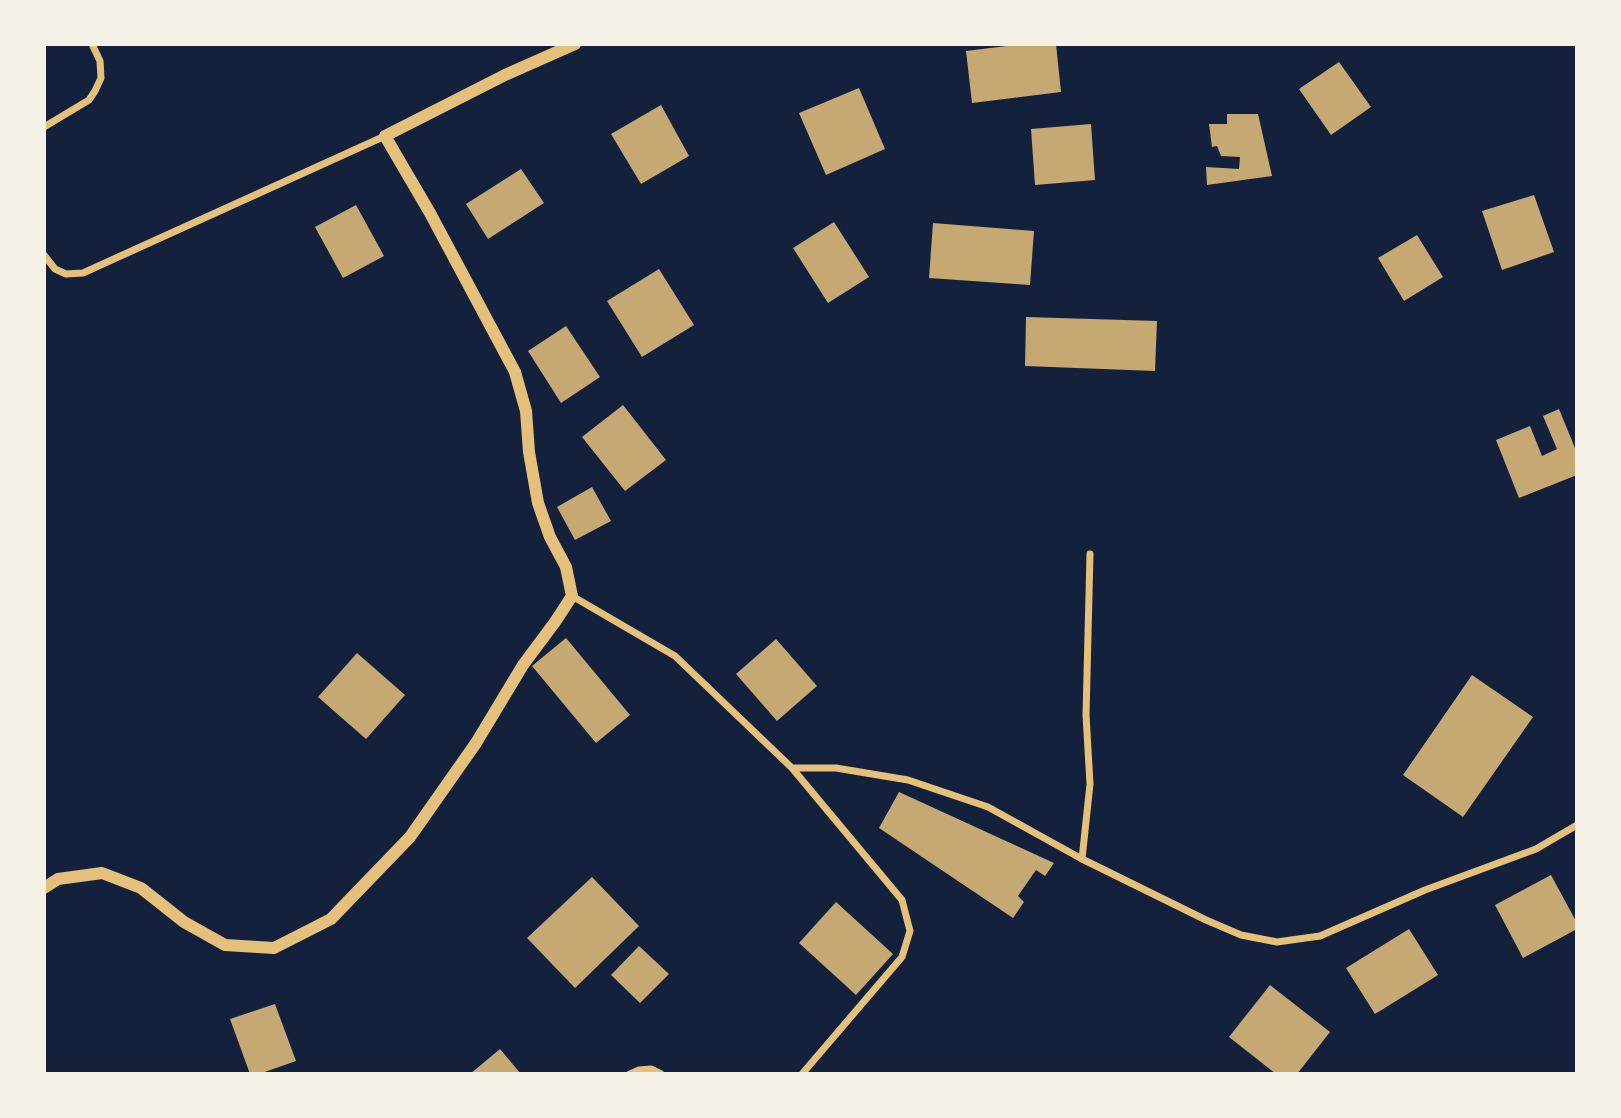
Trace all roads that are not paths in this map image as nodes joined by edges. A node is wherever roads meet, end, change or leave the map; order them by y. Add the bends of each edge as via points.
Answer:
1 (92, 44) edge
2 (575, 44) edge
3 (44, 127) edge
4 (386, 136) junction
5 (44, 255) edge
6 (1090, 554) dead end
7 (572, 596) junction
8 (792, 768) junction
9 (1577, 825) edge
10 (1082, 859) junction
11 (44, 888) edge
12 (630, 1074) edge
13 (661, 1074) edge
14 (802, 1074) edge

1 - 3 street via 100,61 96,91
2 - 4 street
4 - 5 street via 83,273 55,269
4 - 7 street via 515,372 526,411 538,503 566,567
6 - 10 street via 1086,715 1090,784
7 - 8 street via 675,656
7 - 11 street via 410,837 331,919 274,948 225,945 184,922 141,888 102,873 58,879
8 - 10 street via 836,768 908,780 988,807
8 - 14 street via 902,900 910,931 902,957
9 - 10 street via 1536,849 1320,936 1277,942 1241,935
12 - 13 street via 651,1069

